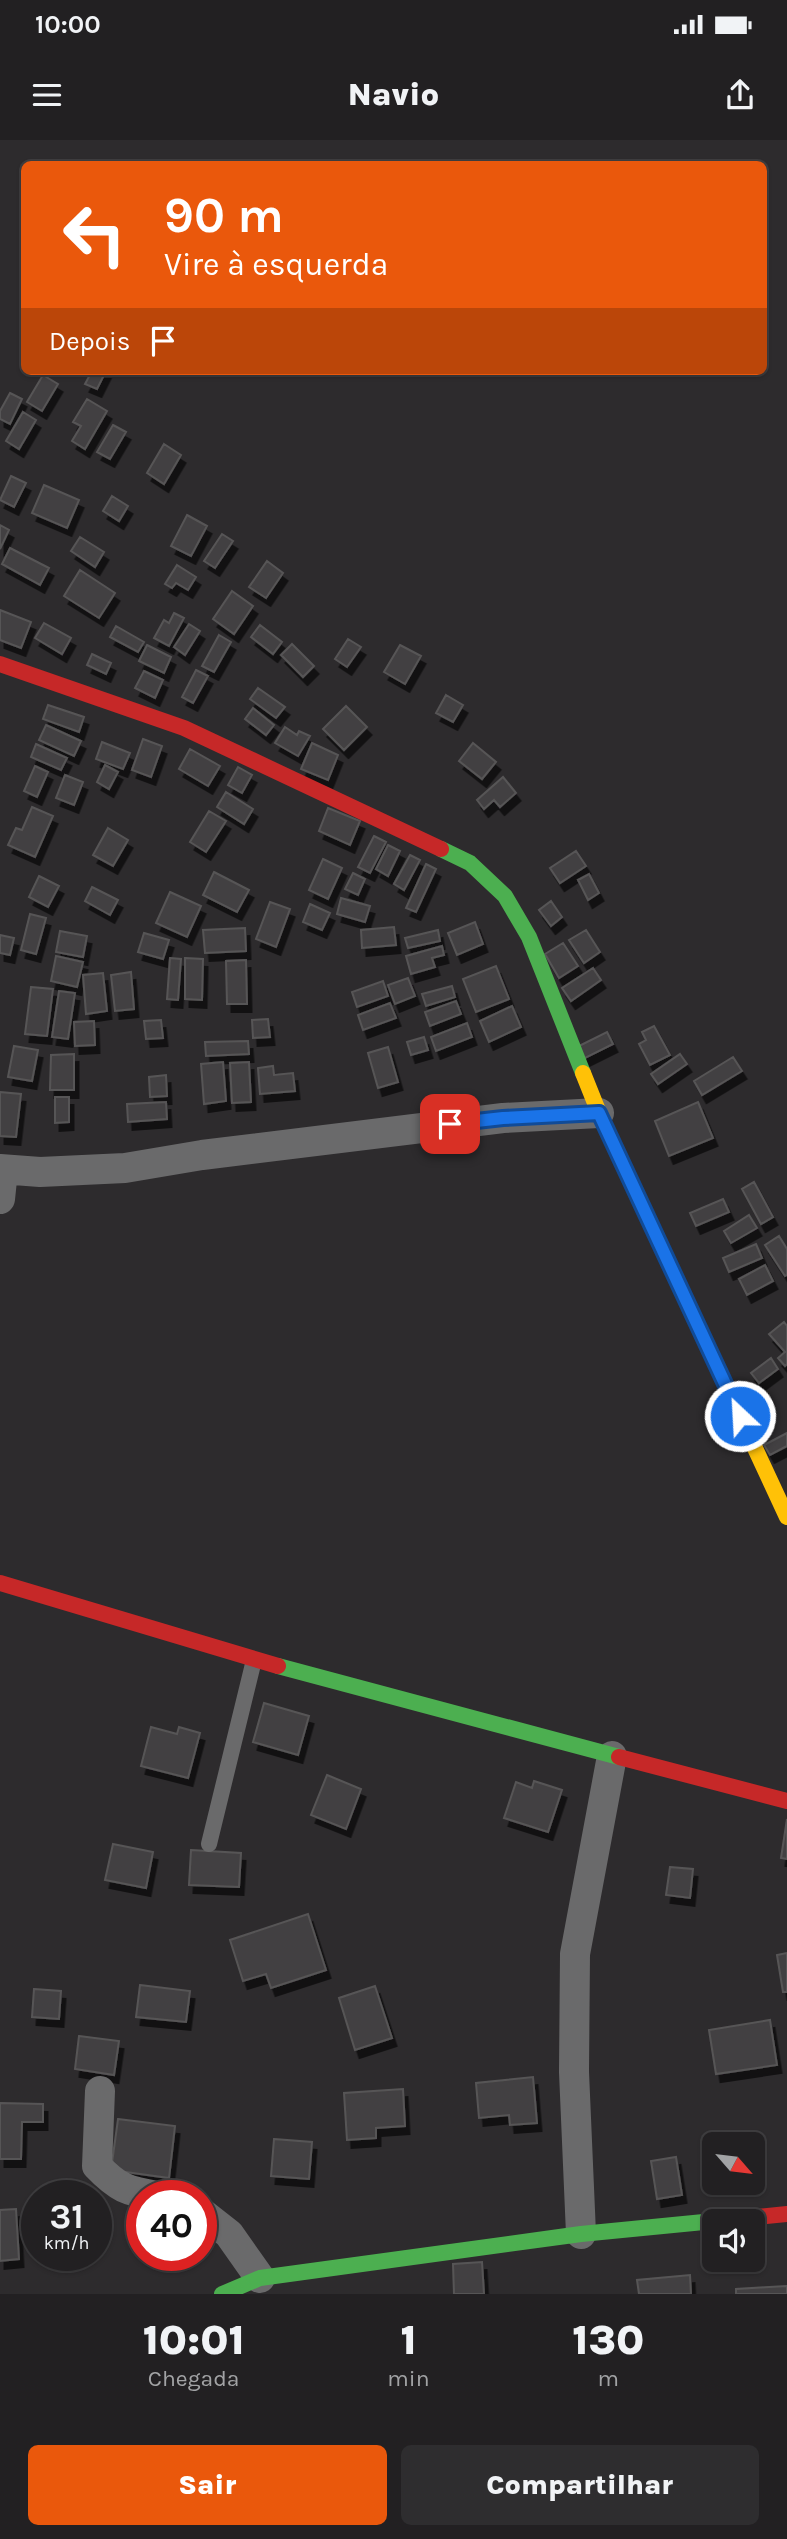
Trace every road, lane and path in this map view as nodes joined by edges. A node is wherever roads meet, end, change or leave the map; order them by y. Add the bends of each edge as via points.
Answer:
1 (0, 664) edge
2 (599, 1113) junction
3 (1, 1179) edge
4 (787, 1517) edge
5 (0, 1583) edge
6 (254, 1660) junction
7 (612, 1756) junction
8 (787, 1801) edge
9 (209, 1844) dead end
10 (100, 2091) dead end
11 (126, 2189) edge
12 (787, 2214) edge
13 (765, 2216) edge
14 (702, 2222) edge
15 (217, 2225) edge
16 (581, 2234) junction
17 (260, 2278) junction
18 (222, 2294) edge

1 - 2 street via 184,728 470,863 505,896 529,937
2 - 3 street via 503,1118 125,1168 40,1172
2 - 4 street
5 - 6 street
6 - 7 street
6 - 9 lane
7 - 8 street
7 - 16 street via 575,1954
10 - 11 street via 97,2166 113,2183
12 - 13 street
14 - 16 street
15 - 17 street
16 - 17 street
17 - 18 street

